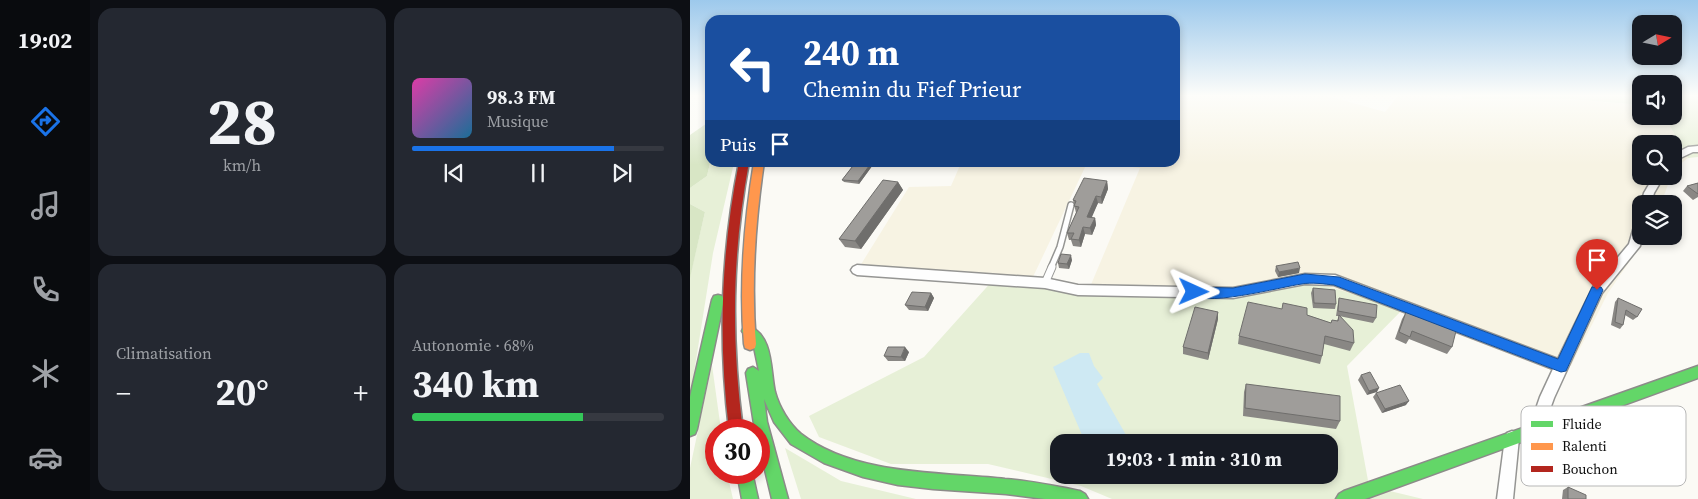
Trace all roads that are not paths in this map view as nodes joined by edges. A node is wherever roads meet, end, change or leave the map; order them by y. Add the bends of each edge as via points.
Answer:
1 (1698, 149) edge
2 (1682, 154) edge
3 (743, 167) edge
4 (758, 167) edge
5 (1071, 205) edge
6 (1634, 245) edge
7 (728, 254) junction
8 (857, 270) dead end
9 (1045, 283) junction
10 (748, 331) junction
11 (1561, 366) junction
12 (1698, 372) edge
13 (1545, 406) edge
14 (1601, 406) edge
15 (735, 419) edge
16 (690, 429) edge
17 (1521, 435) edge
18 (1512, 438) junction
19 (747, 484) edge
20 (750, 499) edge
21 (780, 499) edge
22 (1080, 499) edge
23 (1344, 499) edge
24 (1505, 499) edge

1 - 2 street
3 - 7 main road
4 - 10 main road via 746,264
5 - 9 lane via 1060,247
6 - 11 street via 1597,290
7 - 15 main road via 725,297 727,353
7 - 16 main road
8 - 9 street
9 - 11 street via 1078,290 1233,293 1305,279 1335,280
10 - 21 main road via 760,422
10 - 22 main road via 760,342 769,393 788,430 808,450 839,470 866,482 909,491 1033,491 1066,494
11 - 13 street
12 - 14 main road
17 - 18 main road
18 - 23 main road
18 - 24 street
19 - 20 main road

